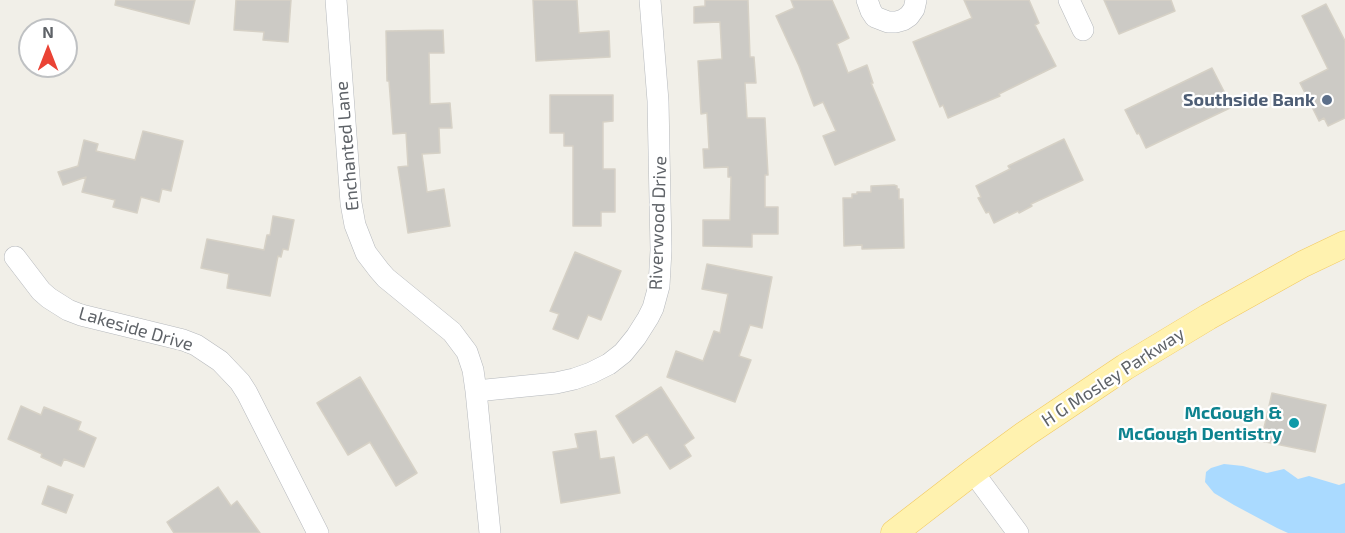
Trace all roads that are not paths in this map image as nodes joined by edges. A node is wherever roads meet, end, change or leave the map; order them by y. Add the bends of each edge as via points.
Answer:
1 (336, 0) edge
2 (650, 0) edge
3 (867, 0) edge
4 (916, 0) edge
5 (1068, 0) edge
6 (1083, 30) dead end
7 (1345, 244) edge
8 (15, 257) dead end
9 (476, 391) junction
10 (972, 472) junction
11 (318, 533) edge
12 (490, 533) edge
13 (894, 533) edge
14 (1018, 533) edge

1 - 9 street, Enchanted Lane via 351,203 358,235 366,253 386,278 461,343 471,362
2 - 9 street, Riverwood Drive via 658,101 661,250 653,308 623,353 591,373 556,383
3 - 4 street via 875,16 888,22 909,16
5 - 6 street
7 - 10 main road, H G Mosley Parkway via 1236,301 1143,356
8 - 11 street, Lakeside Drive via 41,291 68,310 183,340 219,361 247,393
9 - 12 street, Enchanted Lane
10 - 13 main road, H G Mosley Parkway
10 - 14 street

